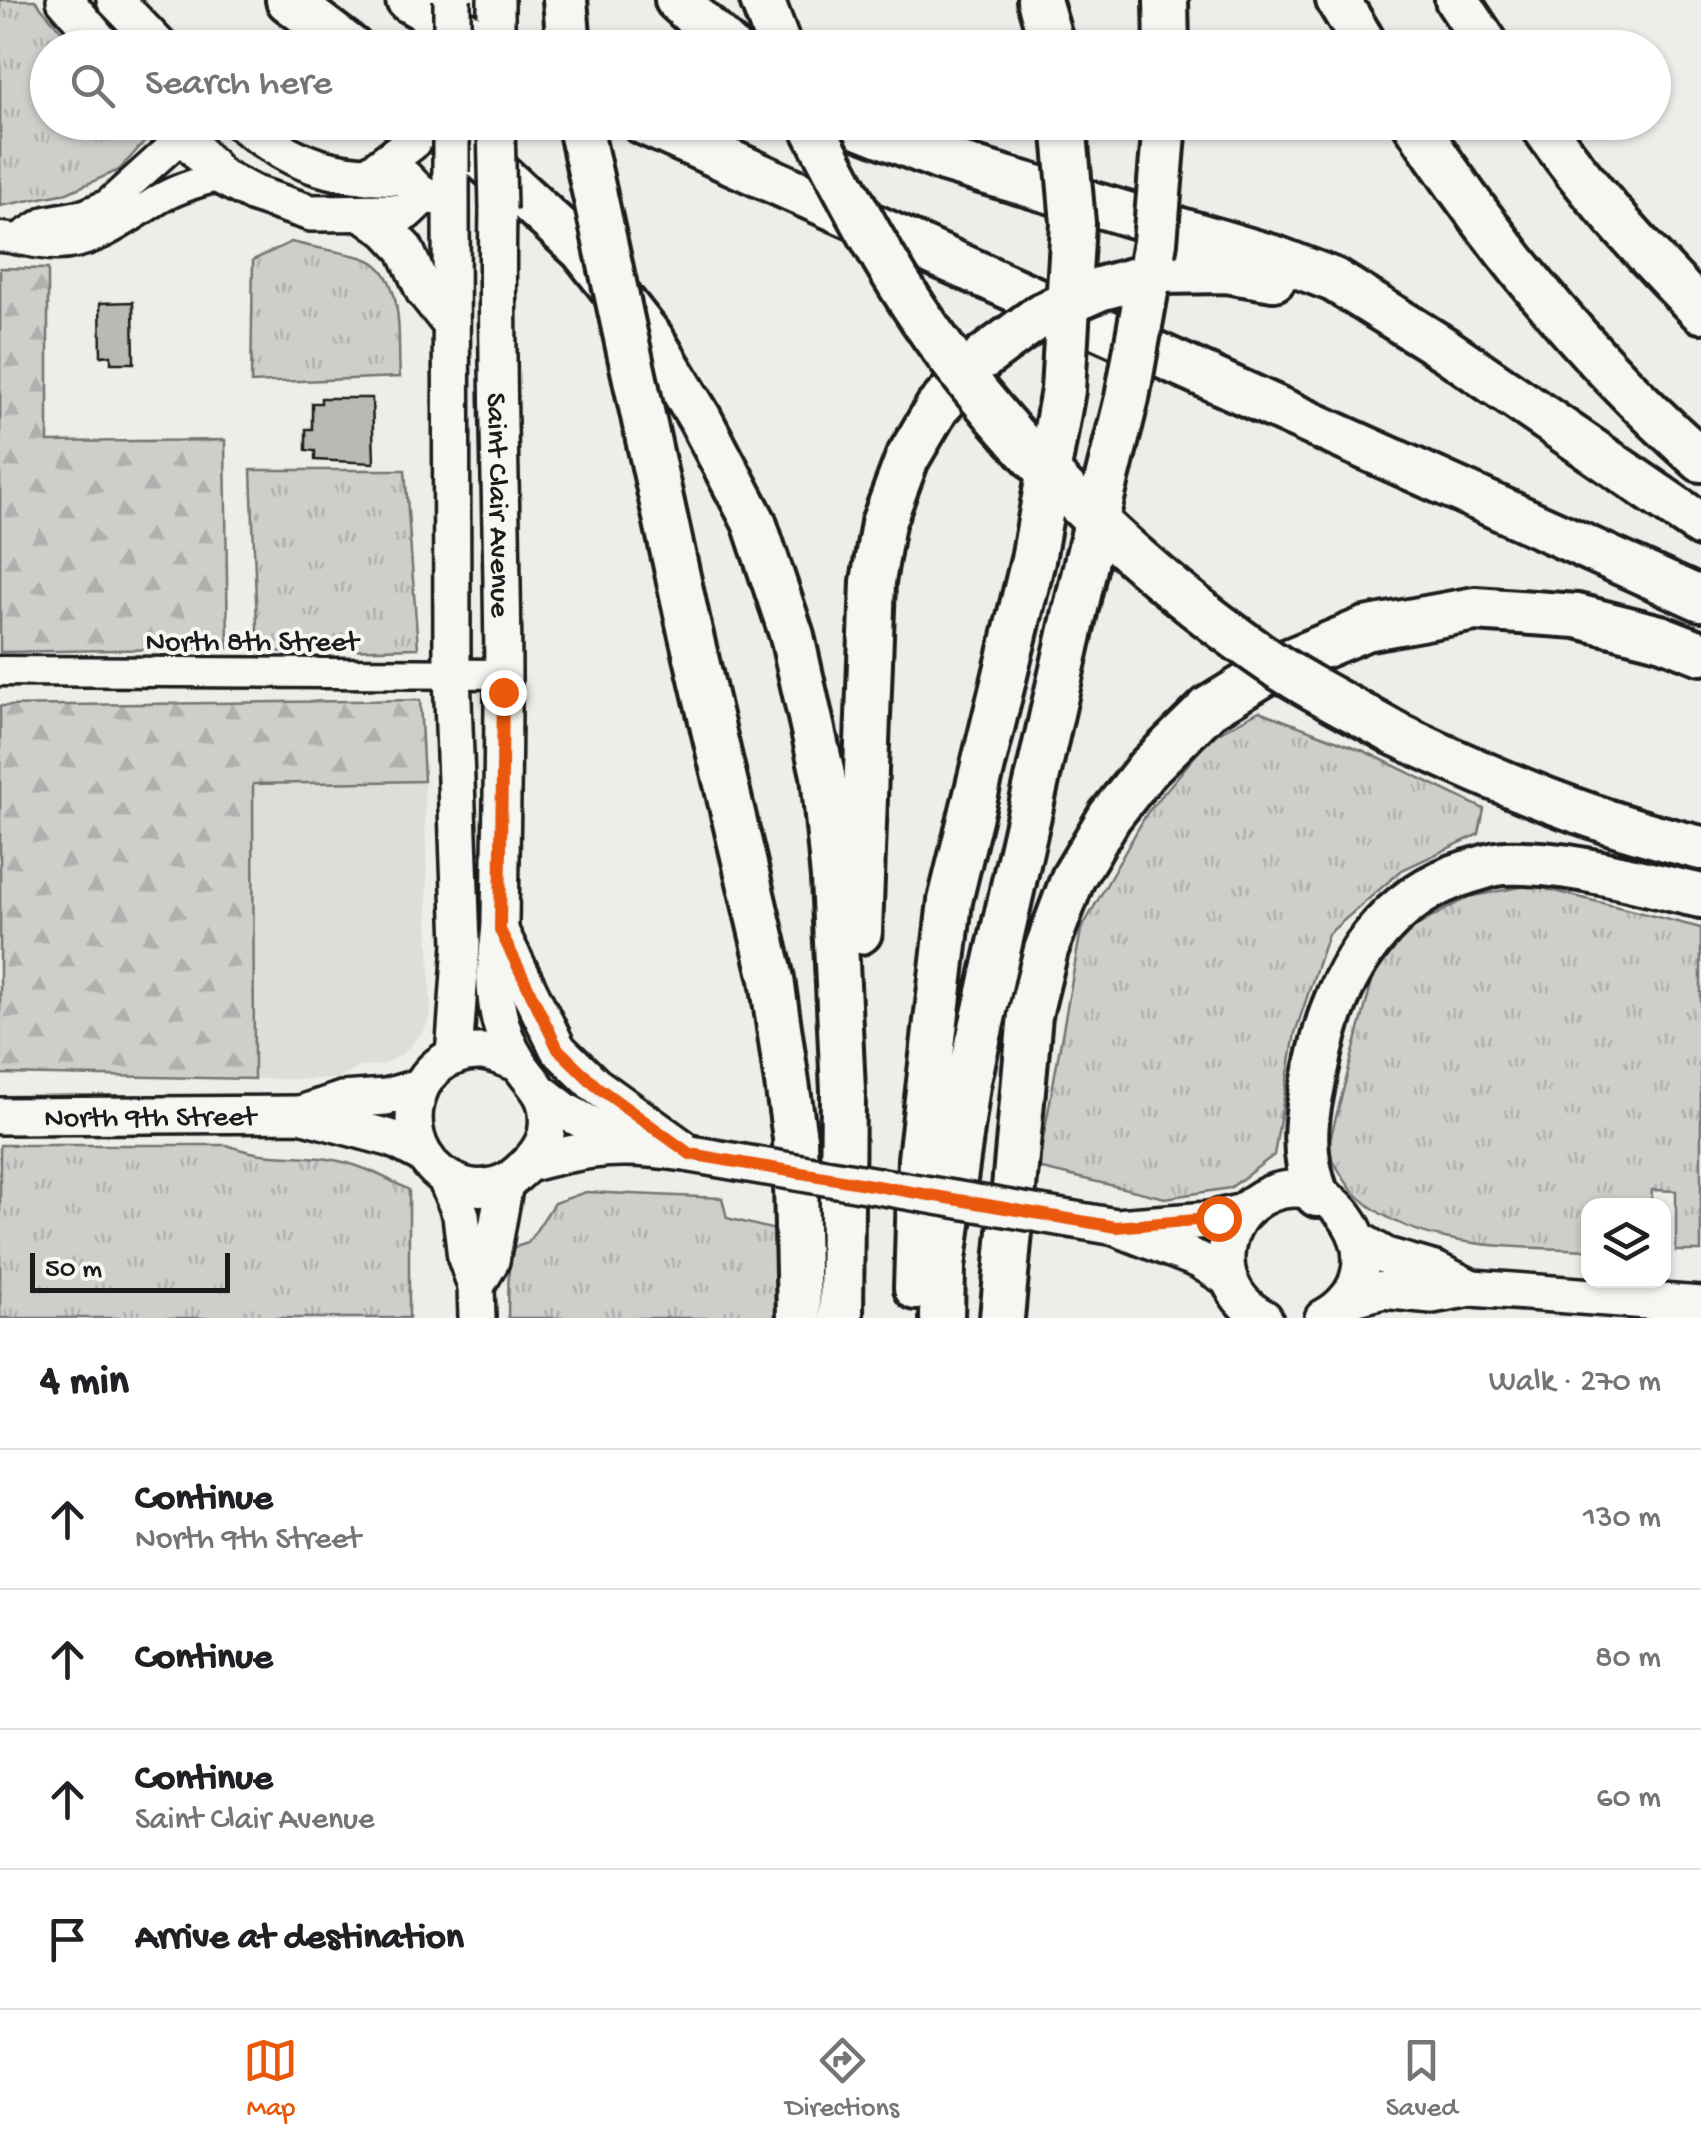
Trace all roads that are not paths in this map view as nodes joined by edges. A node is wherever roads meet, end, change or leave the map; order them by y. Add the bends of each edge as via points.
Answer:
1 (65, 0) edge
2 (115, 0) edge
3 (288, 0) edge
4 (408, 0) edge
5 (452, 0) edge
6 (496, 0) edge
7 (565, 0) edge
8 (677, 0) edge
9 (762, 0) edge
10 (1039, 0) edge
11 (1166, 0) edge
12 (1338, 0) edge
13 (1457, 0) edge
14 (91, 30) edge
15 (144, 30) edge
16 (327, 30) edge
17 (452, 30) edge
18 (461, 30) edge
19 (494, 30) edge
20 (568, 30) edge
21 (710, 30) edge
22 (773, 30) edge
23 (1048, 30) edge
24 (1167, 30) edge
25 (1357, 30) edge
26 (1477, 30) edge
27 (171, 140) edge
28 (194, 140) edge
29 (263, 140) edge
30 (413, 140) edge
31 (450, 140) edge
32 (463, 140) edge
33 (487, 140) edge
34 (496, 140) edge
35 (583, 140) edge
36 (682, 140) edge
37 (819, 140) edge
38 (893, 140) edge
39 (1066, 140) edge
40 (1163, 140) edge
41 (1427, 140) edge
42 (1553, 140) edge
43 (220, 176) junction
44 (367, 176) junction
45 (448, 187) junction
46 (364, 214) junction
47 (10, 238) edge
48 (496, 300) junction
49 (1384, 312) junction
50 (1701, 312) edge
51 (451, 324) junction
52 (1701, 460) edge
53 (1701, 524) edge
54 (1701, 599) edge
55 (1701, 653) edge
56 (0, 671) edge
57 (452, 673) junction
58 (503, 674) junction
59 (1701, 848) edge
60 (1701, 896) edge
61 (500, 930) junction
62 (454, 1057) junction
63 (518, 1063) junction
64 (420, 1086) junction
65 (843, 1092) junction
66 (545, 1095) junction
67 (300, 1114) junction
68 (0, 1116) edge
69 (631, 1146) junction
70 (690, 1154) junction
71 (434, 1167) junction
72 (518, 1173) junction
73 (1317, 1194) junction
74 (1244, 1212) junction
75 (1116, 1227) junction
76 (1358, 1240) junction
77 (1230, 1279) junction
78 (1472, 1288) junction
79 (476, 1302) edge
80 (1335, 1309) edge
81 (1696, 1310) edge
82 (1257, 1316) edge
83 (800, 1318) edge
84 (841, 1318) edge
85 (915, 1318) edge
86 (942, 1318) edge
87 (1002, 1318) edge

1 - 14 main road
2 - 15 main road
3 - 16 highway
4 - 18 highway
5 - 17 main road, bridge
6 - 19 main road
7 - 20 highway
8 - 21 highway
9 - 22 highway
10 - 23 highway
11 - 24 highway
12 - 25 highway
13 - 26 highway
27 - 47 street via 108,204 46,220
28 - 43 main road
29 - 44 main road via 311,167
30 - 44 main road
31 - 45 main road, Saint Clair Avenue, bridge
32 - 65 highway via 582,250 652,339 754,522 792,636 823,775
33 - 45 main road
34 - 48 main road, Saint Clair Avenue, bridge
35 - 83 highway, bridge via 772,978 795,1138
36 - 54 highway
37 - 59 highway, bridge via 877,249 949,356 1054,479 1156,575 1260,656 1396,734 1519,790
38 - 49 highway via 1276,258 1334,280
39 - 85 highway, bridge via 1073,223 1063,390 1033,560 950,901 920,1159
40 - 86 highway, bridge via 1155,242 1127,398 968,1085
41 - 52 highway via 1591,354
42 - 50 highway
43 - 46 main road via 311,213
43 - 47 street via 183,186 92,238 56,245
44 - 45 main road
45 - 46 main road via 406,212
45 - 48 main road via 482,248
45 - 51 main road, Saint Clair Avenue
46 - 51 main road via 405,249 424,291
48 - 58 main road, Saint Clair Avenue
49 - 53 highway
49 - 65 highway, bridge via 1280,280 1226,271 1162,272 1041,315 984,357 937,408 883,522 872,582 857,1018
51 - 57 main road, Saint Clair Avenue
55 - 87 highway via 1577,616 1476,610 1365,629 1281,664 1208,708 1110,816 1073,878 1046,950 1030,1016
56 - 57 street, North 8th Street
57 - 58 street, North 8th Street
57 - 62 main road, Saint Clair Avenue via 462,944
58 - 61 main road, Saint Clair Avenue
60 - 73 highway via 1555,864 1500,863 1448,878 1394,912 1360,952 1330,1010 1307,1111 1306,1162
61 - 63 main road, Saint Clair Avenue via 495,984 502,1033
61 - 70 main road via 558,1049 596,1086
62 - 63 main road via 483,1052
62 - 64 main road
63 - 66 main road
64 - 67 main road, North 9th Street
64 - 71 main road via 413,1122
65 - 84 highway
66 - 69 main road
66 - 72 main road via 547,1132
67 - 68 main road, North 9th Street
67 - 71 main road, North 9th Street via 393,1139
69 - 70 main road
69 - 72 main road via 574,1152
70 - 75 main road, bridge
71 - 72 main road via 475,1188
71 - 79 main road via 461,1215
72 - 79 main road via 499,1202 491,1261
73 - 74 main road via 1278,1192
73 - 76 main road via 1343,1212
74 - 75 main road
74 - 77 main road via 1228,1240
75 - 77 main road
76 - 78 main road
76 - 80 main road via 1360,1272
77 - 82 main road
78 - 80 main road via 1432,1294 1383,1290
78 - 81 main road

